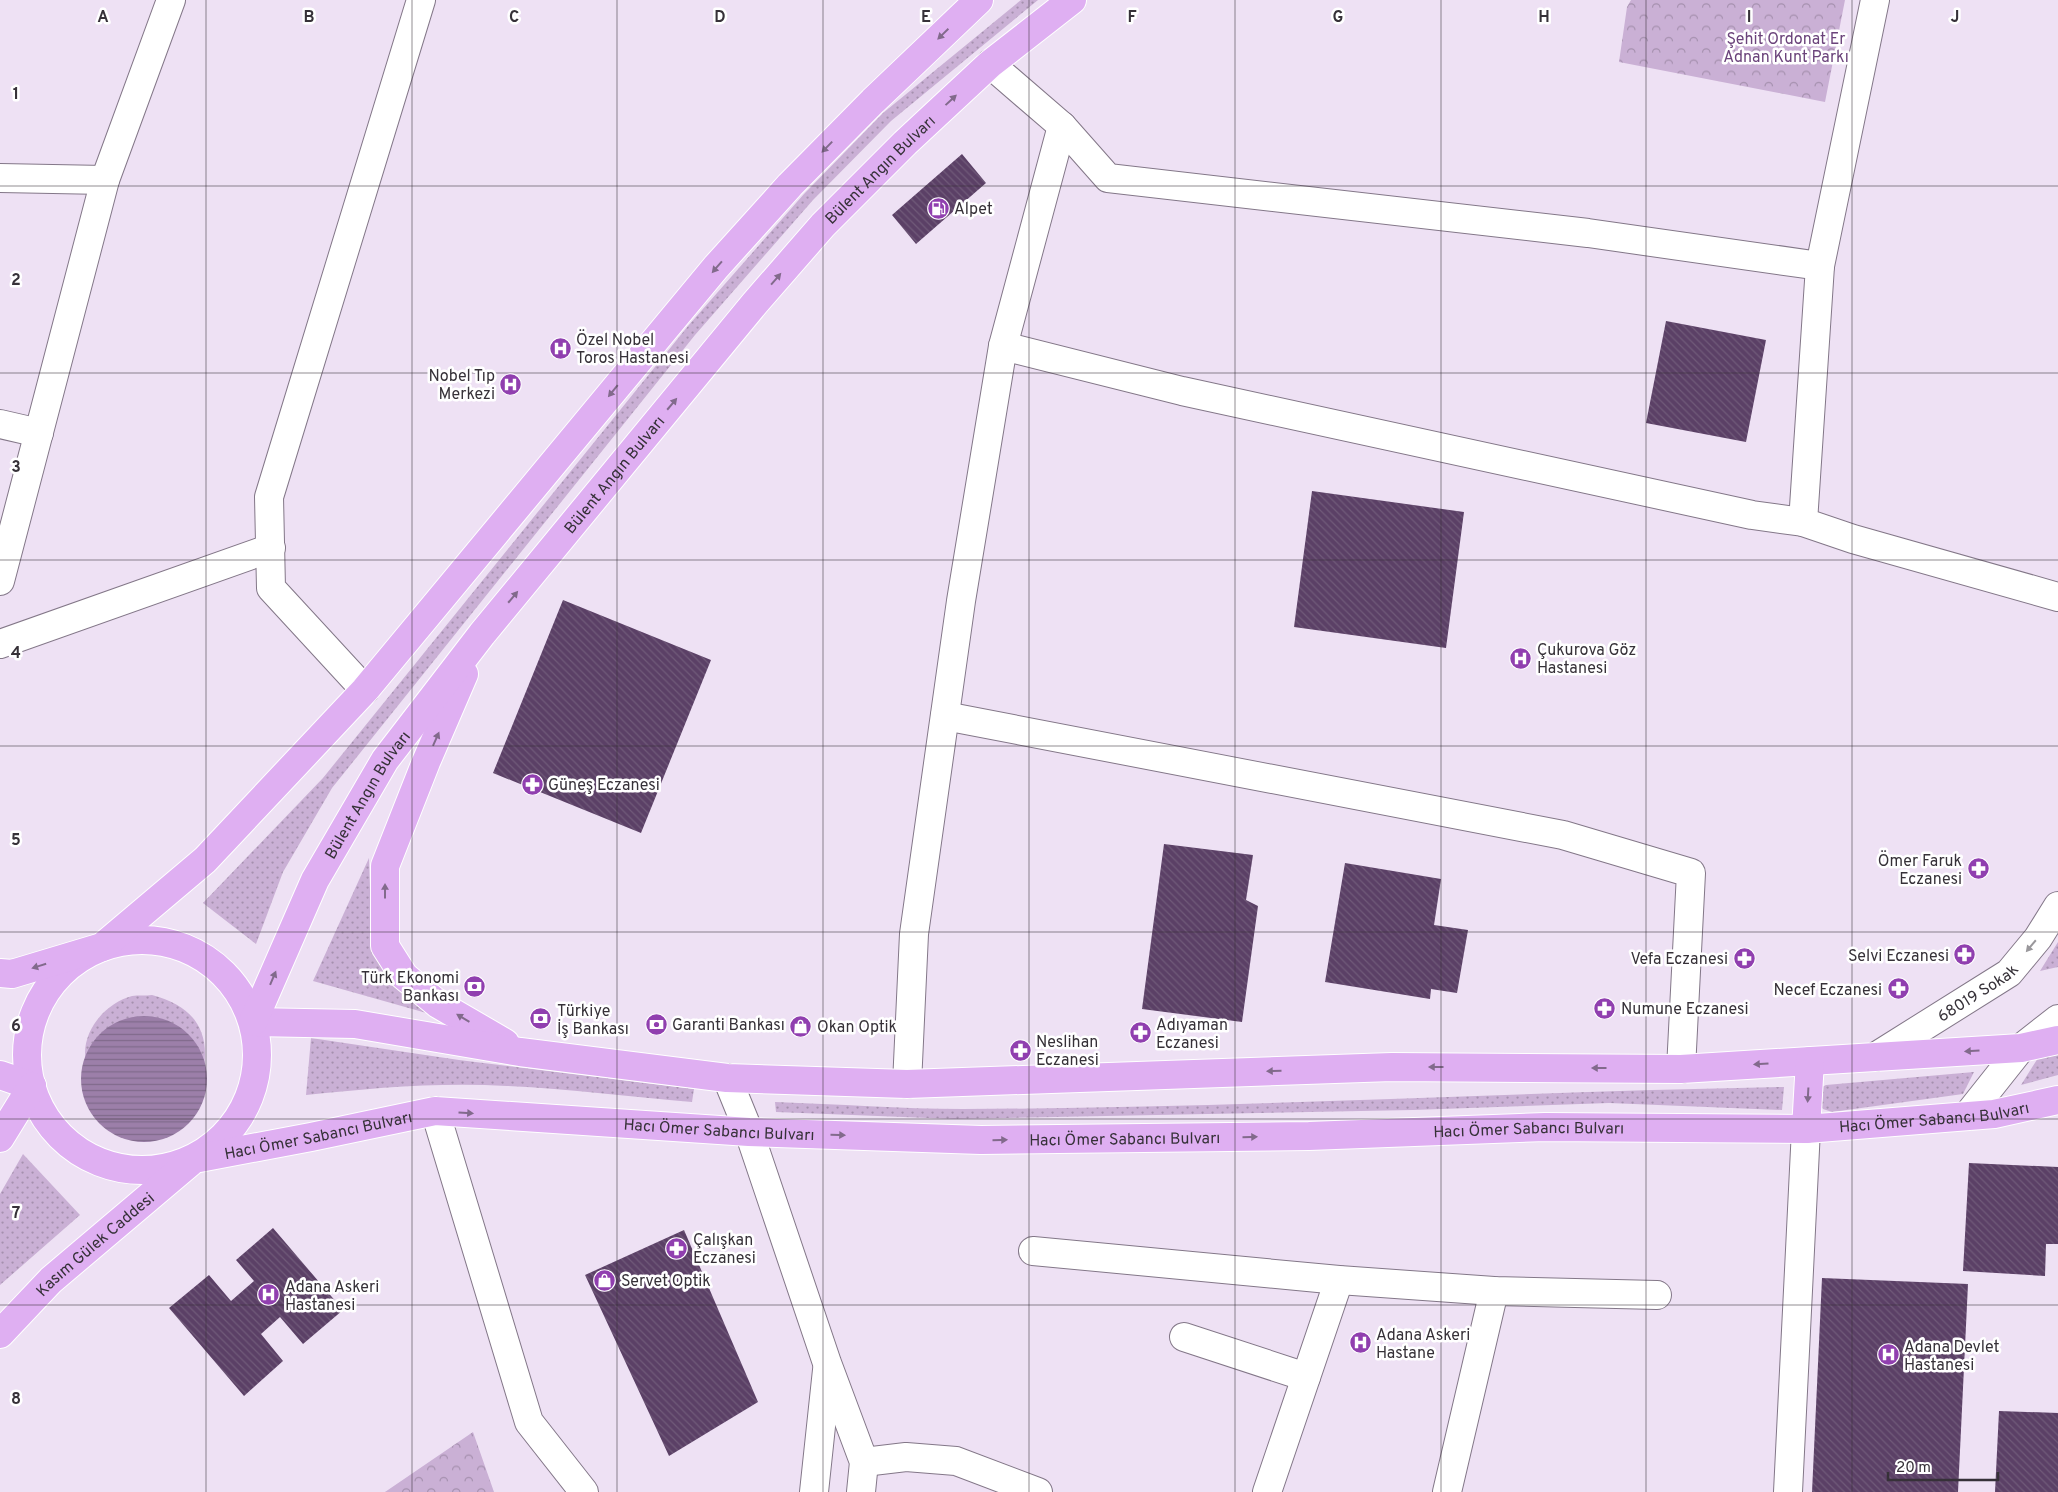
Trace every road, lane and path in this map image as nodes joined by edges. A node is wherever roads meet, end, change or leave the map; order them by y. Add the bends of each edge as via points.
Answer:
1 (171, 0) edge
2 (421, 0) edge
3 (979, 0) edge
4 (1072, 0) edge
5 (1875, 0) edge
6 (990, 64) junction
7 (1062, 126) junction
8 (0, 178) edge
9 (106, 180) junction
10 (1820, 266) junction
11 (1003, 346) junction
12 (0, 424) edge
13 (39, 433) junction
14 (1803, 522) junction
15 (271, 548) junction
16 (0, 581) edge
17 (2058, 597) edge
18 (482, 634) junction
19 (0, 644) edge
20 (365, 690) junction
21 (945, 716) junction
22 (2058, 906) edge
23 (102, 947) junction
24 (0, 973) edge
25 (2058, 1019) edge
26 (254, 1022) junction
27 (2058, 1040) edge
28 (2021, 1048) junction
29 (520, 1052) junction
30 (1875, 1057) junction
31 (1810, 1061) junction
32 (1682, 1069) junction
33 (0, 1075) edge
34 (727, 1078) junction
35 (907, 1084) junction
36 (32, 1086) junction
37 (2058, 1100) edge
38 (435, 1111) junction
39 (1967, 1116) junction
40 (1806, 1130) junction
41 (749, 1132) junction
42 (0, 1138) edge
43 (194, 1159) junction
44 (1033, 1251) dead end
45 (1339, 1280) junction
46 (1494, 1291) junction
47 (1657, 1295) dead end
48 (0, 1334) edge
49 (1184, 1336) dead end
50 (827, 1363) junction
51 (1306, 1377) junction
52 (864, 1462) junction
53 (865, 1491) edge
54 (584, 1492) edge
55 (814, 1492) edge
56 (1038, 1492) edge
57 (1267, 1492) edge
58 (1447, 1492) edge
59 (1788, 1492) edge

1 - 9 street
2 - 15 street via 270,497
3 -> 20 main road via 873,100 716,267
4 - 6 main road, Bülent Angın Bulvarı
5 - 10 street
6 - 7 street
18 -> 6 main road, Bülent Angın Bulvarı via 823,225 905,142
7 - 10 street via 1108,178 1588,233
7 - 11 street
8 - 9 street
9 - 13 street
10 - 14 street
11 - 14 street via 1201,396 1752,515
11 - 21 street
12 - 13 street
13 - 16 street
14 - 17 street
15 - 19 street
15 - 20 street via 271,588
26 -> 18 main road, Bülent Angın Bulvarı via 315,880 385,760
29 -> 18 main road via 438,1004 404,976 385,946 385,866
20 - 23 main road via 205,860
21 - 32 street via 1563,834 1691,873
21 - 35 street via 914,934
22 -> 30 street, 68019 Sokak via 2038,938 2009,973
23 -> 24 main road via 12,974
23 - 26 main road via 138,940 174,944 207,959 236,987
23 - 36 main road, Hacı Ömer Sabancı Bulvarı via 70,965 46,992 31,1025 27,1061
25 - 28 street
26 - 29 main road via 355,1024
26 - 43 main road, Kasım Gülek Caddesi via 258,1062 248,1101 226,1134
27 - 28 main road
28 -> 30 main road
28 - 39 street
29 - 34 main road
30 - 31 main road
31 -> 32 main road
31 -> 40 main road
32 -> 35 main road via 1392,1067
33 - 36 main road
34 - 35 main road
34 - 41 street
36 - 42 main road
36 - 43 main road, Hacı Ömer Sabancı Bulvarı via 53,1128 80,1153 116,1168 156,1170
37 - 39 main road, Hacı Ömer Sabancı Bulvarı via 1994,1114
38 -> 41 main road, Hacı Ömer Sabancı Bulvarı
38 - 43 main road, Hacı Ömer Sabancı Bulvarı
38 - 54 street via 529,1422
39 - 40 main road, Hacı Ömer Sabancı Bulvarı
41 -> 40 main road, Hacı Ömer Sabancı Bulvarı via 981,1140 1309,1136 1545,1127
40 - 59 street
41 - 50 street
43 - 48 main road, Kasım Gülek Caddesi via 52,1280
44 - 45 street
45 - 46 street
45 - 51 street
46 - 47 street
46 - 58 street
49 - 51 street
50 - 52 street
50 - 55 street
51 - 57 street
52 - 53 street
52 - 56 street via 906,1457 956,1461

